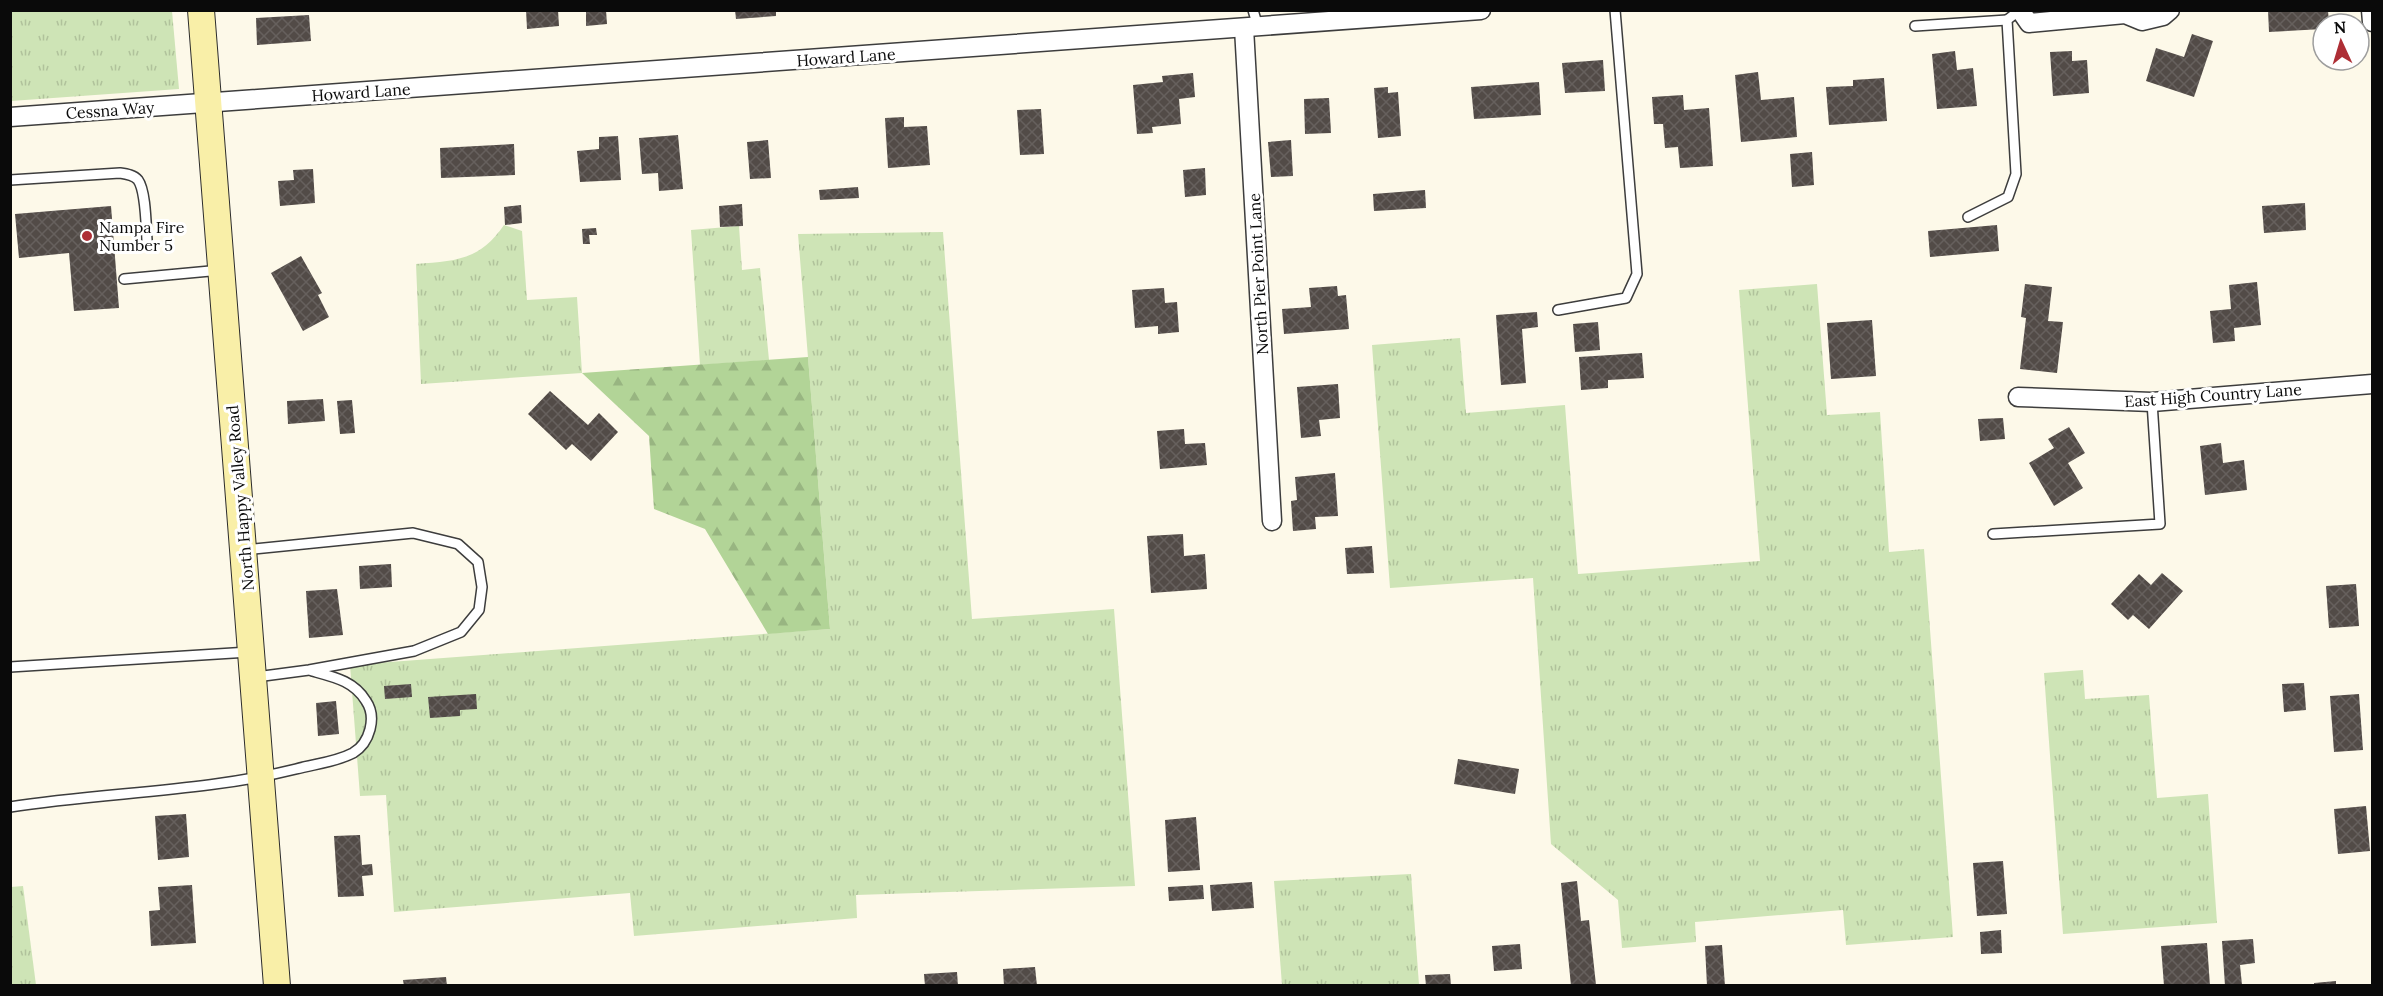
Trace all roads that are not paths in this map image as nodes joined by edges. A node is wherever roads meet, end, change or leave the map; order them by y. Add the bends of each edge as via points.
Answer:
1 (201, 10) edge
2 (1481, 10) edge
3 (1615, 10) edge
4 (2170, 10) edge
5 (2372, 10) edge
6 (1427, 12) edge
7 (2016, 14) edge
8 (1351, 15) edge
9 (1252, 22) edge
10 (2373, 22) edge
11 (1915, 26) dead end
12 (210, 103) junction
13 (10, 117) edge
14 (10, 180) edge
15 (1968, 218) dead end
16 (147, 240) dead end
17 (222, 270) junction
18 (124, 279) dead end
19 (1558, 310) dead end
20 (2373, 384) edge
21 (2018, 397) dead end
22 (2152, 402) junction
23 (1272, 521) dead end
24 (1993, 534) dead end
25 (244, 550) junction
26 (253, 665) junction
27 (10, 667) edge
28 (309, 670) junction
29 (262, 778) junction
30 (10, 807) edge
31 (277, 986) edge

1 - 12 main road, North Happy Valley Road
2 - 6 street, Howard Lane
3 - 19 lane via 1637,274 1626,298
4 - 7 street via 2163,16 2142,21 2126,15 2029,23
5 - 10 street
6 - 8 street, Howard Lane
7 - 11 lane
7 - 15 lane via 2016,174 2008,197
8 - 9 street, Howard Lane
9 - 12 street, Howard Lane
9 - 23 street, North Pier Point Lane
12 - 13 street, Cessna Way
12 - 17 main road, North Happy Valley Road
14 - 16 lane via 129,174 142,187
17 - 18 lane
17 - 25 main road, North Happy Valley Road
20 - 22 street, East High Country Lane
21 - 22 street, East High Country Lane
22 - 24 lane via 2160,525
25 - 26 main road, North Happy Valley Road
25 - 28 lane via 413,533 458,544 478,562 482,587 479,610 461,632 414,651
26 - 27 lane
26 - 28 lane
26 - 29 main road, North Happy Valley Road
28 - 29 lane via 341,678 360,690 369,706 371,726 364,744 337,759
29 - 30 lane
29 - 31 main road, North Happy Valley Road

